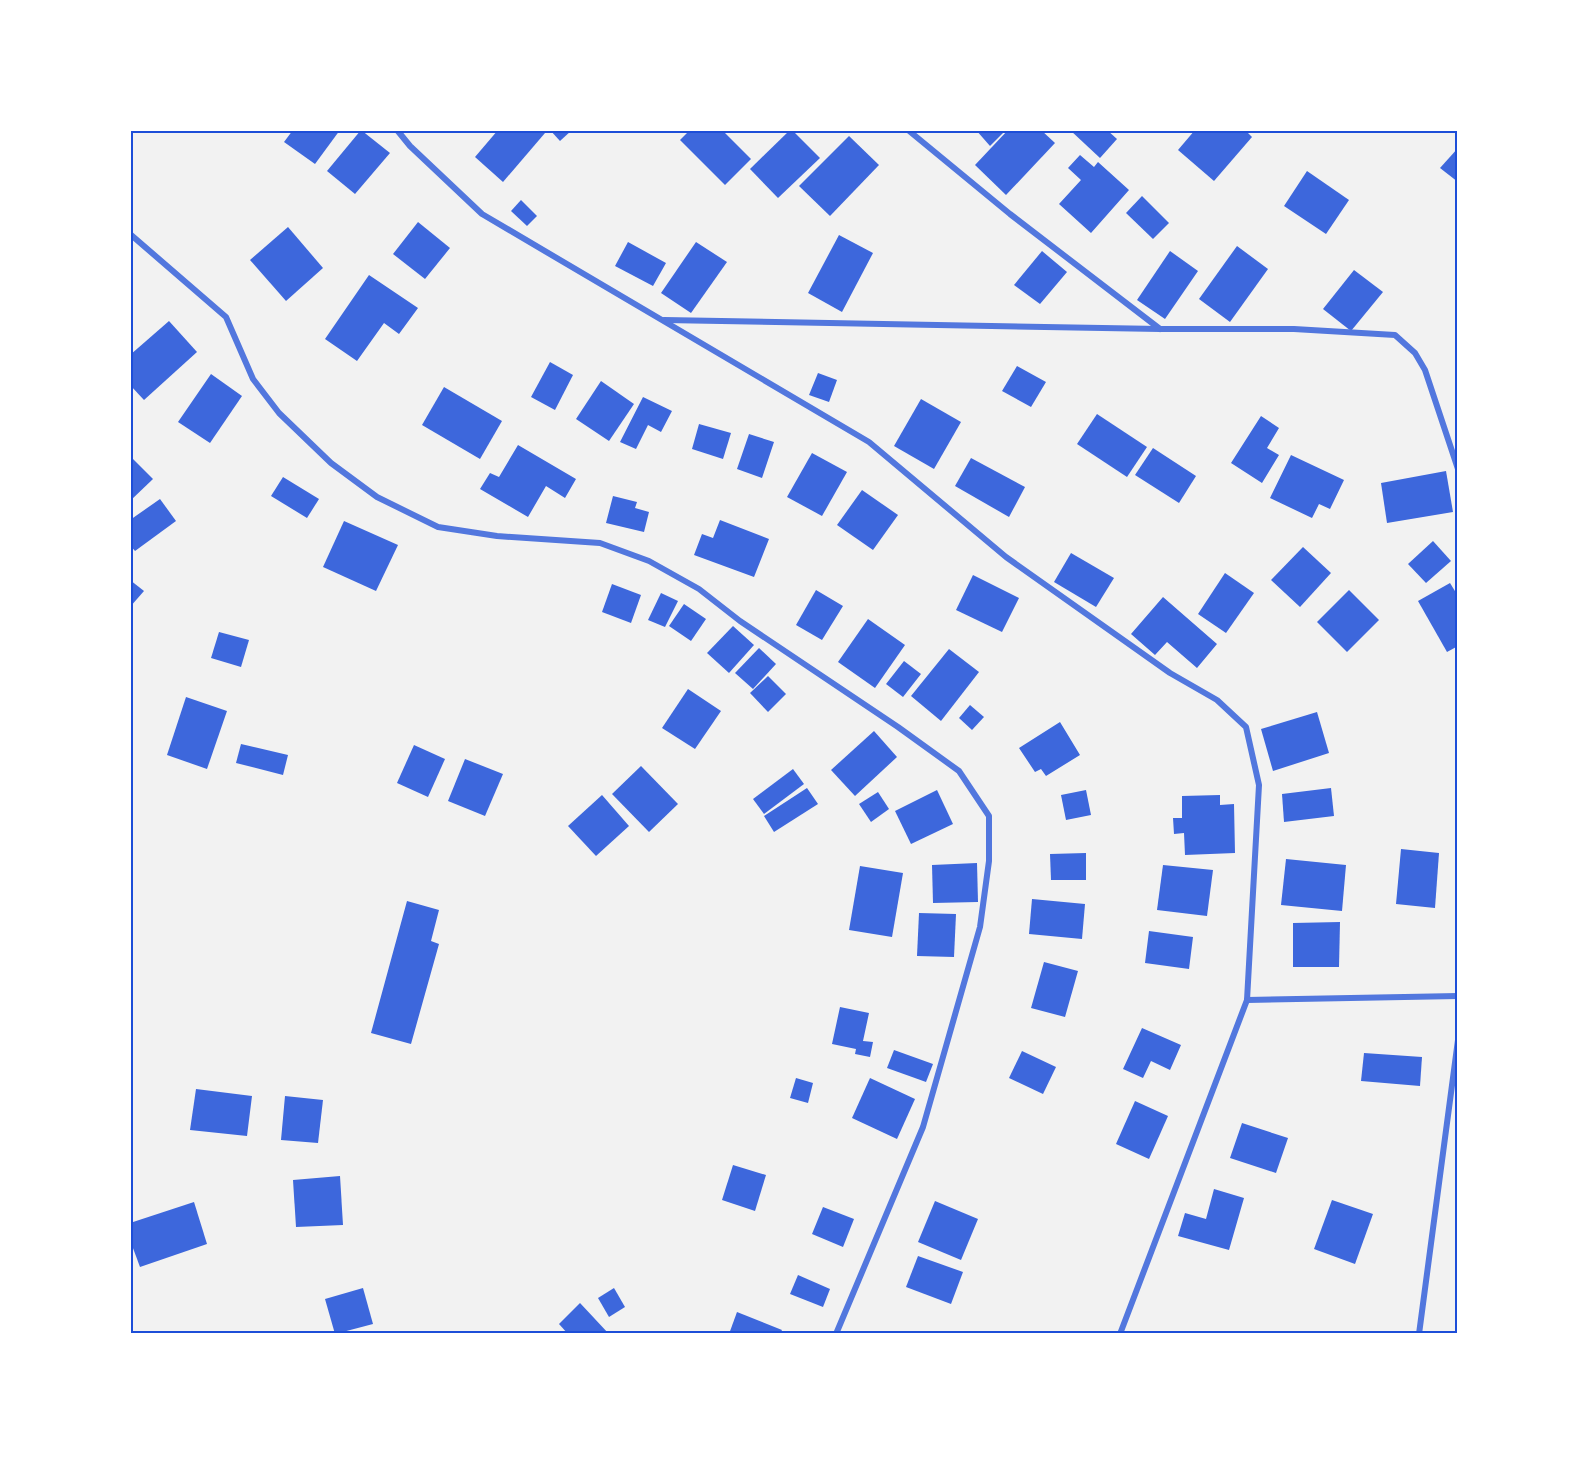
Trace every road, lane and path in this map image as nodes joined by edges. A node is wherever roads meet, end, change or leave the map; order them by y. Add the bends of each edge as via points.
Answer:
1 (397, 130) edge
2 (908, 130) edge
3 (130, 234) edge
4 (664, 321) junction
5 (1160, 329) junction
6 (1458, 469) edge
7 (1458, 996) edge
8 (1247, 1000) junction
9 (1458, 1040) edge
10 (836, 1334) edge
11 (1120, 1334) edge
12 (1419, 1334) edge

1 - 4 street via 482,213
2 - 5 street
3 - 10 street via 226,317 253,380 279,413 331,463 377,496 438,527 497,536 600,543 649,561 699,589 959,771 989,816 989,861 980,927 923,1127
4 - 5 street
4 - 8 street via 869,442 1006,557 1170,673 1217,700 1246,727 1259,784
5 - 6 street via 1293,329 1395,335 1415,353 1425,370
7 - 8 street
8 - 11 street
9 - 12 street

